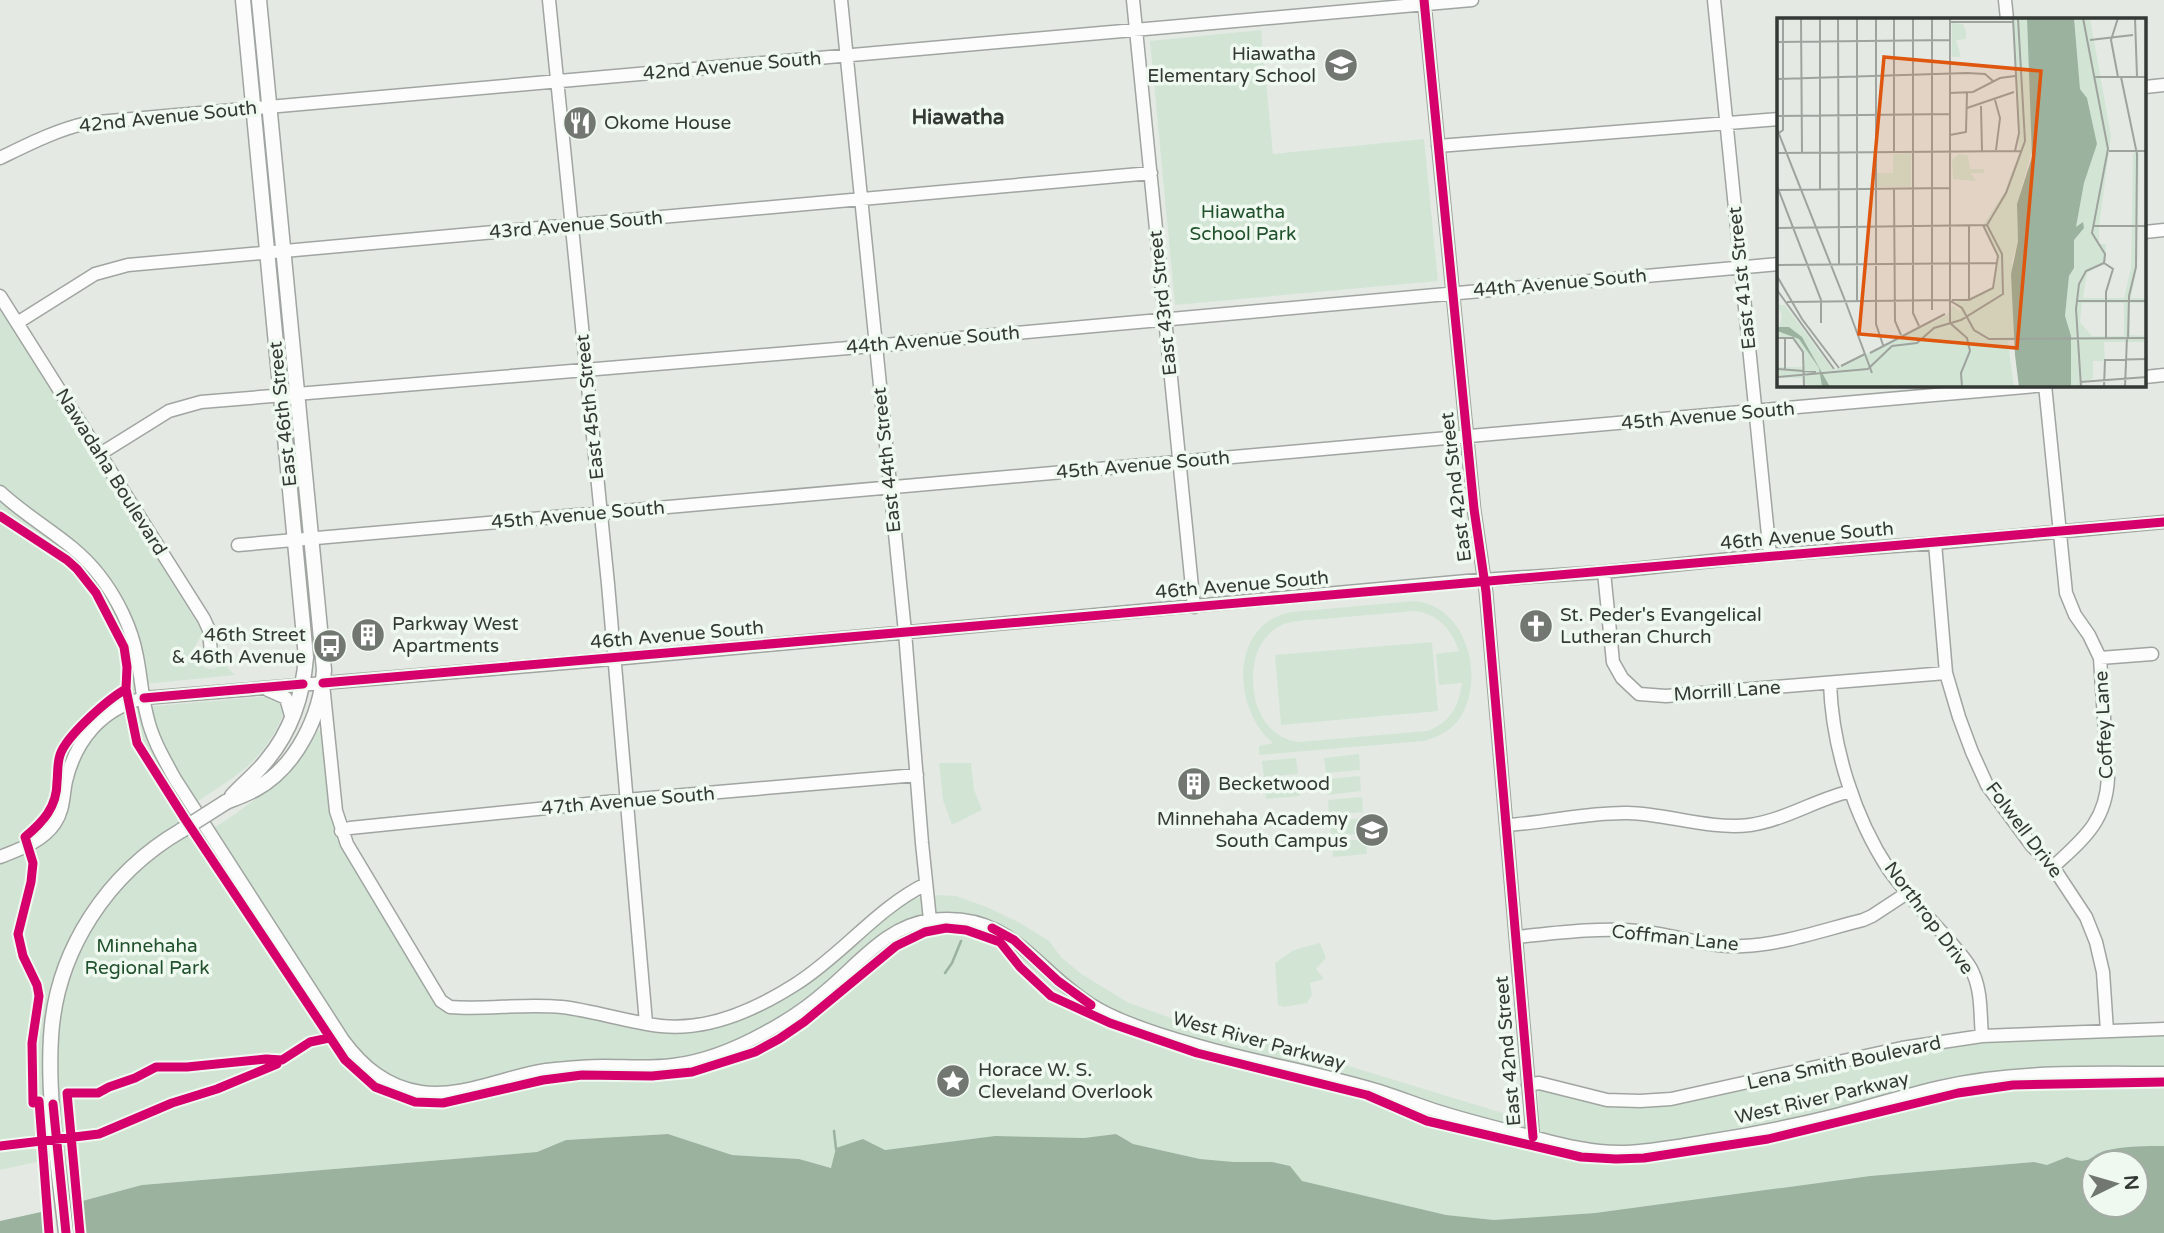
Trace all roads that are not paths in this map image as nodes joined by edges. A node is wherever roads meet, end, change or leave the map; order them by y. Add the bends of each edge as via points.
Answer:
1 (243, 0) edge
2 (259, 0) edge
3 (549, 0) edge
4 (841, 0) edge
5 (1133, 0) edge
6 (1472, 0) edge
7 (1714, 0) edge
8 (2006, 0) edge
9 (1424, 2) edge
10 (2007, 18) edge
11 (1136, 30) junction
12 (846, 56) junction
13 (557, 81) junction
14 (2164, 85) edge
15 (2146, 87) edge
16 (270, 106) junction
17 (253, 107) junction
18 (1777, 119) edge
19 (1727, 124) junction
20 (1438, 146) junction
21 (0, 158) edge
22 (1150, 173) junction
23 (860, 200) junction
24 (572, 225) junction
25 (2164, 230) edge
26 (2146, 232) edge
27 (283, 251) junction
28 (267, 252) junction
29 (1777, 264) edge
30 (1741, 268) junction
31 (1453, 292) junction
32 (0, 296) edge
33 (1165, 318) junction
34 (17, 323) junction
35 (875, 345) junction
36 (586, 369) junction
37 (2164, 375) edge
38 (2146, 377) edge
39 (2024, 387) edge
40 (2045, 387) edge
41 (298, 396) junction
42 (281, 397) junction
43 (1755, 412) junction
44 (1467, 437) junction
45 (100, 454) junction
46 (1179, 462) junction
47 (890, 487) junction
48 (0, 492) edge
49 (600, 514) junction
50 (2164, 522) edge
51 (2059, 531) junction
52 (312, 539) junction
53 (295, 541) junction
54 (1935, 543) junction
55 (238, 545) dead end
56 (1770, 555) junction
57 (1604, 572) junction
58 (1484, 580) junction
59 (1194, 607) junction
60 (905, 632) junction
61 (211, 653) dead end
62 (2152, 654) dead end
63 (2099, 658) junction
64 (614, 659) junction
65 (1947, 673) junction
66 (323, 683) junction
67 (1830, 683) junction
68 (303, 684) junction
69 (261, 687) junction
70 (144, 698) junction
71 (292, 719) junction
72 (917, 775) junction
73 (1851, 791) junction
74 (626, 800) junction
75 (226, 802) junction
76 (1506, 825) junction
77 (341, 831) junction
78 (0, 856) edge
79 (2053, 867) junction
80 (926, 884) junction
81 (1907, 893) junction
82 (930, 920) junction
83 (1516, 937) junction
84 (646, 1023) junction
85 (2164, 1029) edge
86 (2107, 1031) junction
87 (1982, 1036) junction
88 (2164, 1073) edge
89 (1528, 1085) junction
90 (1533, 1137) junction
91 (66, 1233) edge

1 - 17 main road, East 46th Street
2 - 16 main road, East 46th Street
3 - 13 street, East 45th Street
4 - 12 street, East 44th Street
5 - 11 street, East 43rd Street
6 - 9 street, 42nd Avenue South
7 - 19 street, East 41st Street
8 - 10 street
9 - 11 street, 42nd Avenue South
9 - 20 street, East 42nd Street
11 - 12 street, 42nd Avenue South
11 - 22 street, East 43rd Street
12 - 13 street, 42nd Avenue South
12 - 23 street, East 44th Street
13 - 16 street, 42nd Avenue South
13 - 24 street, East 45th Street
14 - 15 street
16 - 17 street, 42nd Avenue South
16 - 27 main road, East 46th Street
17 - 21 street, 42nd Avenue South via 87,123 65,128
17 - 28 main road, East 46th Street
18 - 19 street
19 - 20 street
19 - 30 street, East 41st Street
20 - 31 street, East 42nd Street
22 - 23 street, 43rd Avenue South
22 - 33 street, East 43rd Street
23 - 24 street, 43rd Avenue South
23 - 35 street, East 44th Street
24 - 27 street, 43rd Avenue South
24 - 36 street, East 45th Street
25 - 26 street
27 - 28 street, 43rd Avenue South
27 - 41 main road, East 46th Street
28 - 34 street, 43rd Avenue South via 109,269
28 - 42 main road, East 46th Street
29 - 30 street, 44th Avenue South
30 - 31 street, 44th Avenue South
30 - 43 street, East 41st Street
31 - 33 street, 44th Avenue South
31 - 44 street, East 42nd Street
32 - 34 street, Nawadaha Boulevard
33 - 35 street, 44th Avenue South
33 - 46 street, East 43rd Street
34 - 45 street, Nawadaha Boulevard
35 - 36 street, 44th Avenue South
35 - 47 street, East 44th Street
36 - 41 street, 44th Avenue South
36 - 49 street, East 45th Street
37 - 38 street
39 - 43 street, 45th Avenue South
40 - 51 street, Coffey Lane
41 - 42 street, 44th Avenue South
41 - 52 main road, East 46th Street
42 - 45 street, 44th Avenue South via 184,405
42 - 53 main road, East 46th Street
43 - 44 street, 45th Avenue South
43 - 56 street, East 41st Street
44 - 46 street, 45th Avenue South
44 - 58 street, East 42nd Street
45 - 61 street, Nawadaha Boulevard via 204,619
46 - 47 street, 45th Avenue South
46 - 59 street, East 43rd Street
47 - 49 street, 45th Avenue South
47 - 60 street, East 44th Street
48 - 70 street via 67,542 99,576 131,635
49 - 52 street, 45th Avenue South
49 - 64 street, East 45th Street
50 - 51 street, 46th Avenue South
51 - 54 street, 46th Avenue South
51 - 63 street, Coffey Lane via 2066,593
52 - 53 street, 45th Avenue South
52 - 66 main road, East 46th Street
53 - 55 street, 45th Avenue South
53 - 68 main road, East 46th Street via 306,643
54 - 56 street, 46th Avenue South
54 - 65 street, Folwell Drive
56 - 57 street, 46th Avenue South
57 - 58 street, 46th Avenue South
57 - 67 street, Morrill Lane via 1613,662 1639,694 1666,696
58 - 59 street, 46th Avenue South
58 - 76 street, East 42nd Street
59 - 60 street, 46th Avenue South
60 - 64 street, 46th Avenue South
60 - 72 street, East 44th Street
62 - 63 street
63 - 79 street, Coffey Lane via 2107,796 2085,837
64 - 66 street, 46th Avenue South
64 - 74 street, East 45th Street
65 - 67 street, Morrill Lane
65 - 79 street, Folwell Drive via 1987,785
66 - 68 street, 46th Avenue South
66 - 75 main road, East 46th Street via 312,722 290,759 257,789
66 - 77 street, East 46th Street
67 - 73 street, Northrop Drive via 1835,728
68 - 69 street, 46th Avenue South
68 - 71 main road, East 46th Street
69 - 70 street, 46th Avenue South
69 - 71 street via 286,698
70 - 78 street, 46th Avenue South via 115,708 82,742 54,824 28,846
70 - 82 street, West River Parkway via 154,740 175,779 342,1040 371,1072 392,1084 428,1093 452,1092 546,1070 660,1067 705,1058 771,1030 813,1001 890,934
71 - 75 main road, East 46th Street via 279,745
72 - 74 street, 47th Avenue South
72 - 80 street, East 44th Street
73 - 76 street via 1747,825 1628,813
73 - 81 street, Northrop Drive via 1889,869
74 - 77 street, 47th Avenue South
74 - 84 street, East 45th Street
75 - 91 main road, East 46th Street, bridge via 160,842 122,877 97,907 68,958 53,1012 51,1057
76 - 83 street, East 42nd Street
77 - 84 street via 441,1001 450,1007 562,1007
79 - 86 street, Folwell Drive via 2086,917 2096,942
80 - 82 street, East 44th Street
80 - 84 street via 796,984 749,1009 700,1025
81 - 83 street, Coffman Lane via 1863,920 1768,943 1716,946 1635,930
81 - 87 street, Northrop Drive via 1973,972
82 - 90 street, West River Parkway via 965,921 1001,932 1097,1008 1192,1045 1334,1078
83 - 89 street, East 42nd Street
85 - 86 street, Lena Smith Boulevard
86 - 87 street, Lena Smith Boulevard
87 - 89 street, Lena Smith Boulevard via 1902,1048 1671,1099 1607,1100 1539,1083
88 - 90 street, West River Parkway via 2032,1073 1995,1078 1941,1087 1786,1127 1657,1149 1609,1151
89 - 90 street, East 42nd Street

